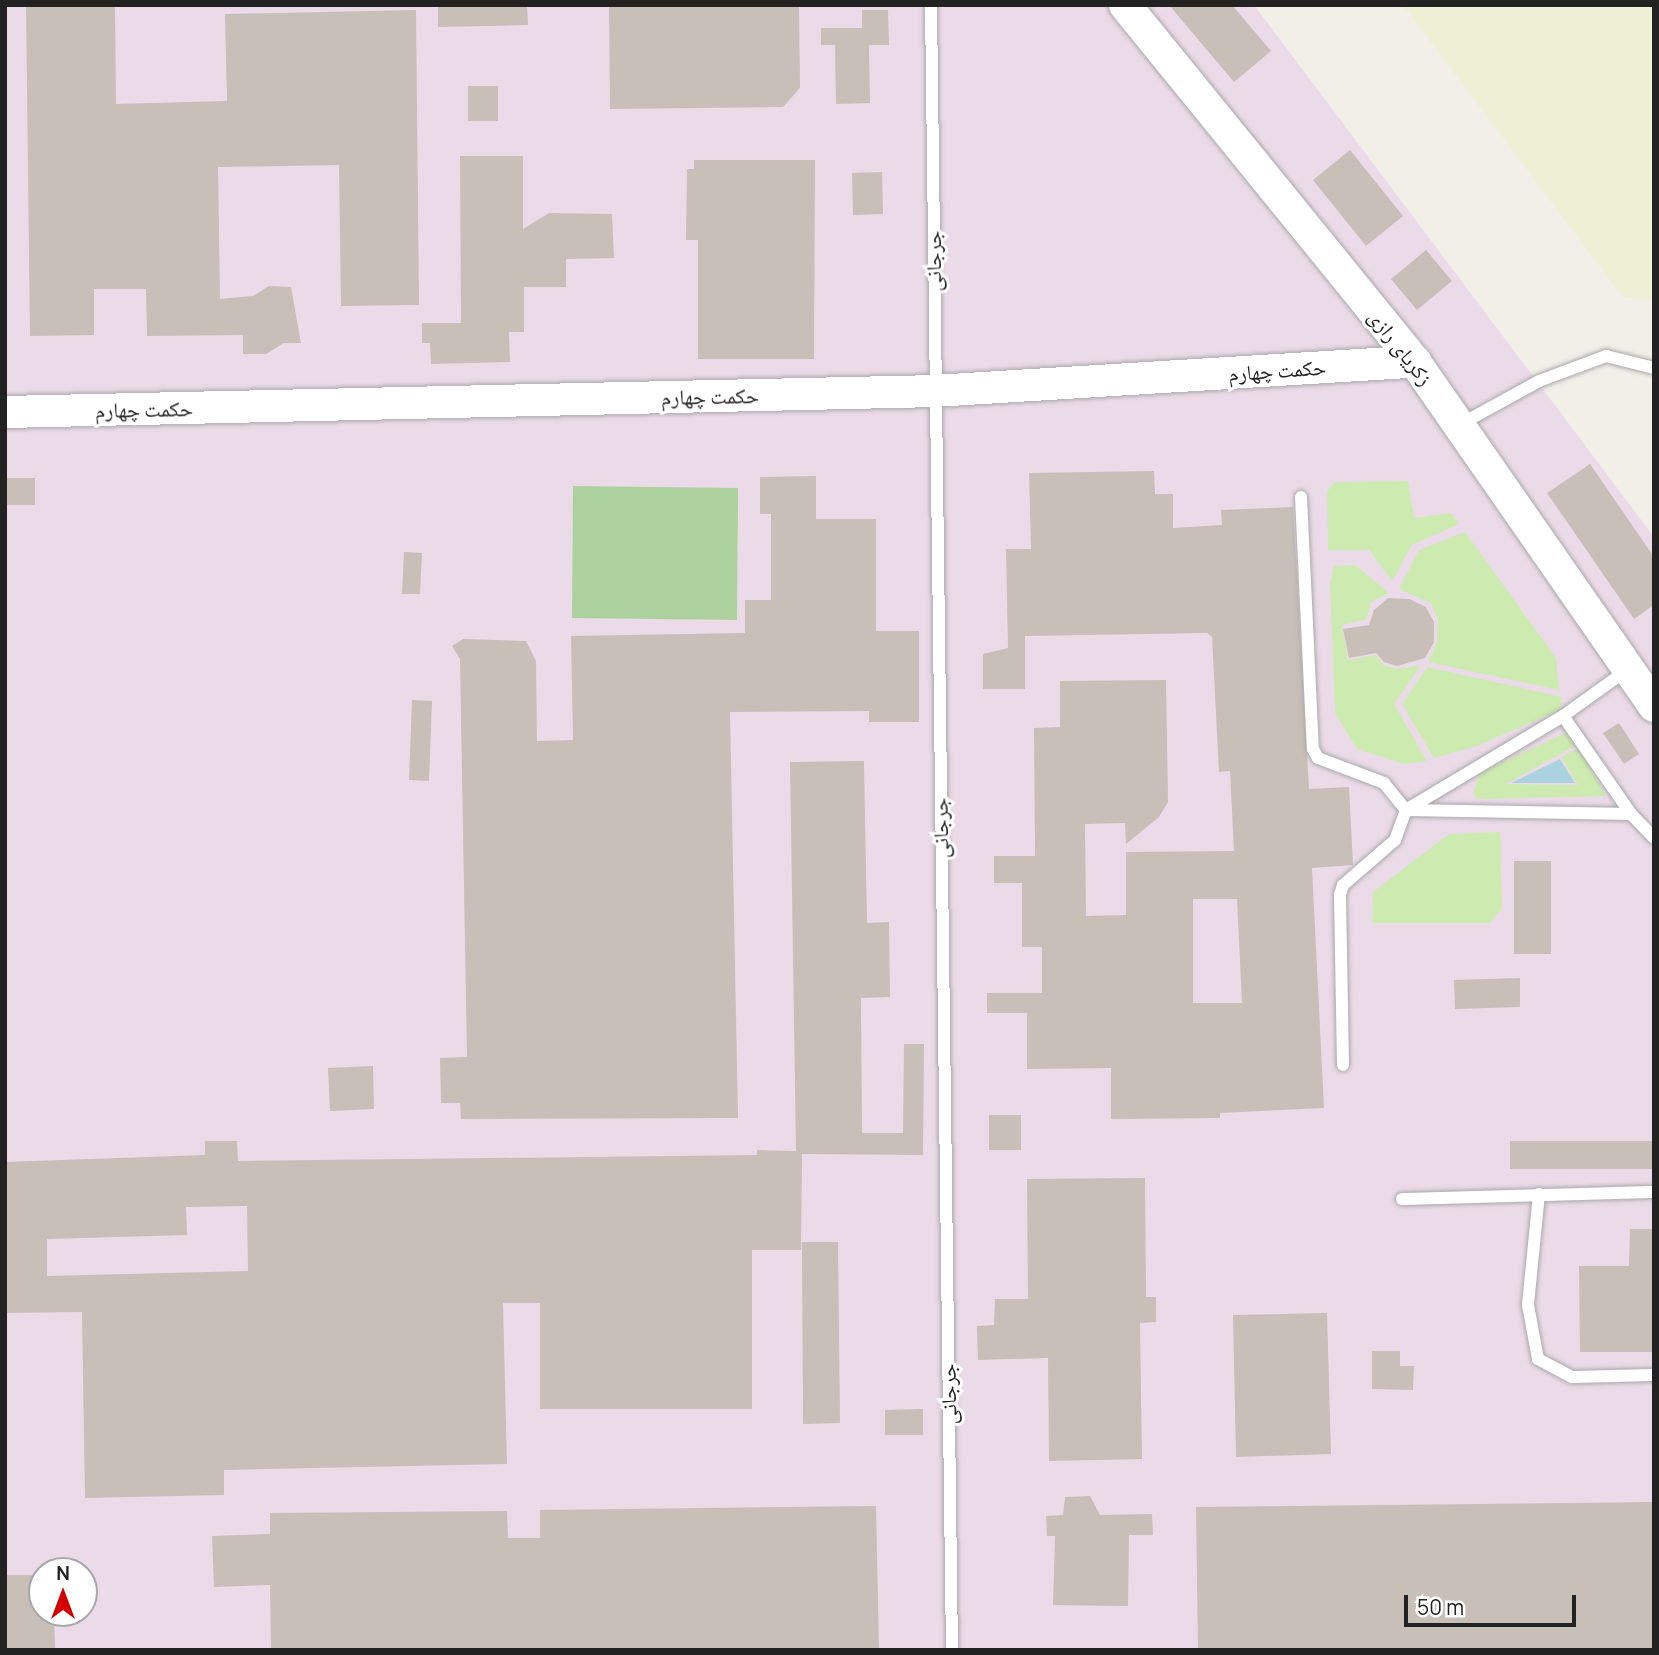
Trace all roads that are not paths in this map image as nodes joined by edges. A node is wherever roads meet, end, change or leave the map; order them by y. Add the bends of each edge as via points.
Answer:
1 (931, 5) edge
2 (1125, 5) edge
3 (1415, 362) junction
4 (1654, 368) edge
5 (934, 391) junction
6 (5, 412) edge
7 (1459, 425) junction
8 (1301, 497) dead end
9 (1628, 669) junction
10 (1654, 706) edge
11 (1563, 716) junction
12 (1406, 810) junction
13 (1631, 814) junction
14 (1654, 838) edge
15 (1343, 1065) dead end
16 (1654, 1192) edge
17 (1539, 1194) junction
18 (1402, 1199) dead end
19 (1654, 1375) edge
20 (952, 1650) edge

1 - 5 lane, جرجانی
2 - 3 street, زکریای رازی
3 - 5 street, حکمت چهارم
3 - 7 street, زکریای رازی
4 - 7 lane via 1606,356 1539,381
5 - 6 street, حکمت چهارم
5 - 20 lane, جرجانی
7 - 9 street, زکریای رازی
8 - 12 lane via 1313,749 1318,758 1384,783
9 - 10 street, زکریای رازی
9 - 11 lane
11 - 12 lane
11 - 13 lane
12 - 13 lane
12 - 15 lane via 1395,840 1343,885 1340,895
13 - 14 lane
16 - 17 lane
17 - 18 lane
17 - 19 lane via 1528,1305 1538,1359 1572,1377

